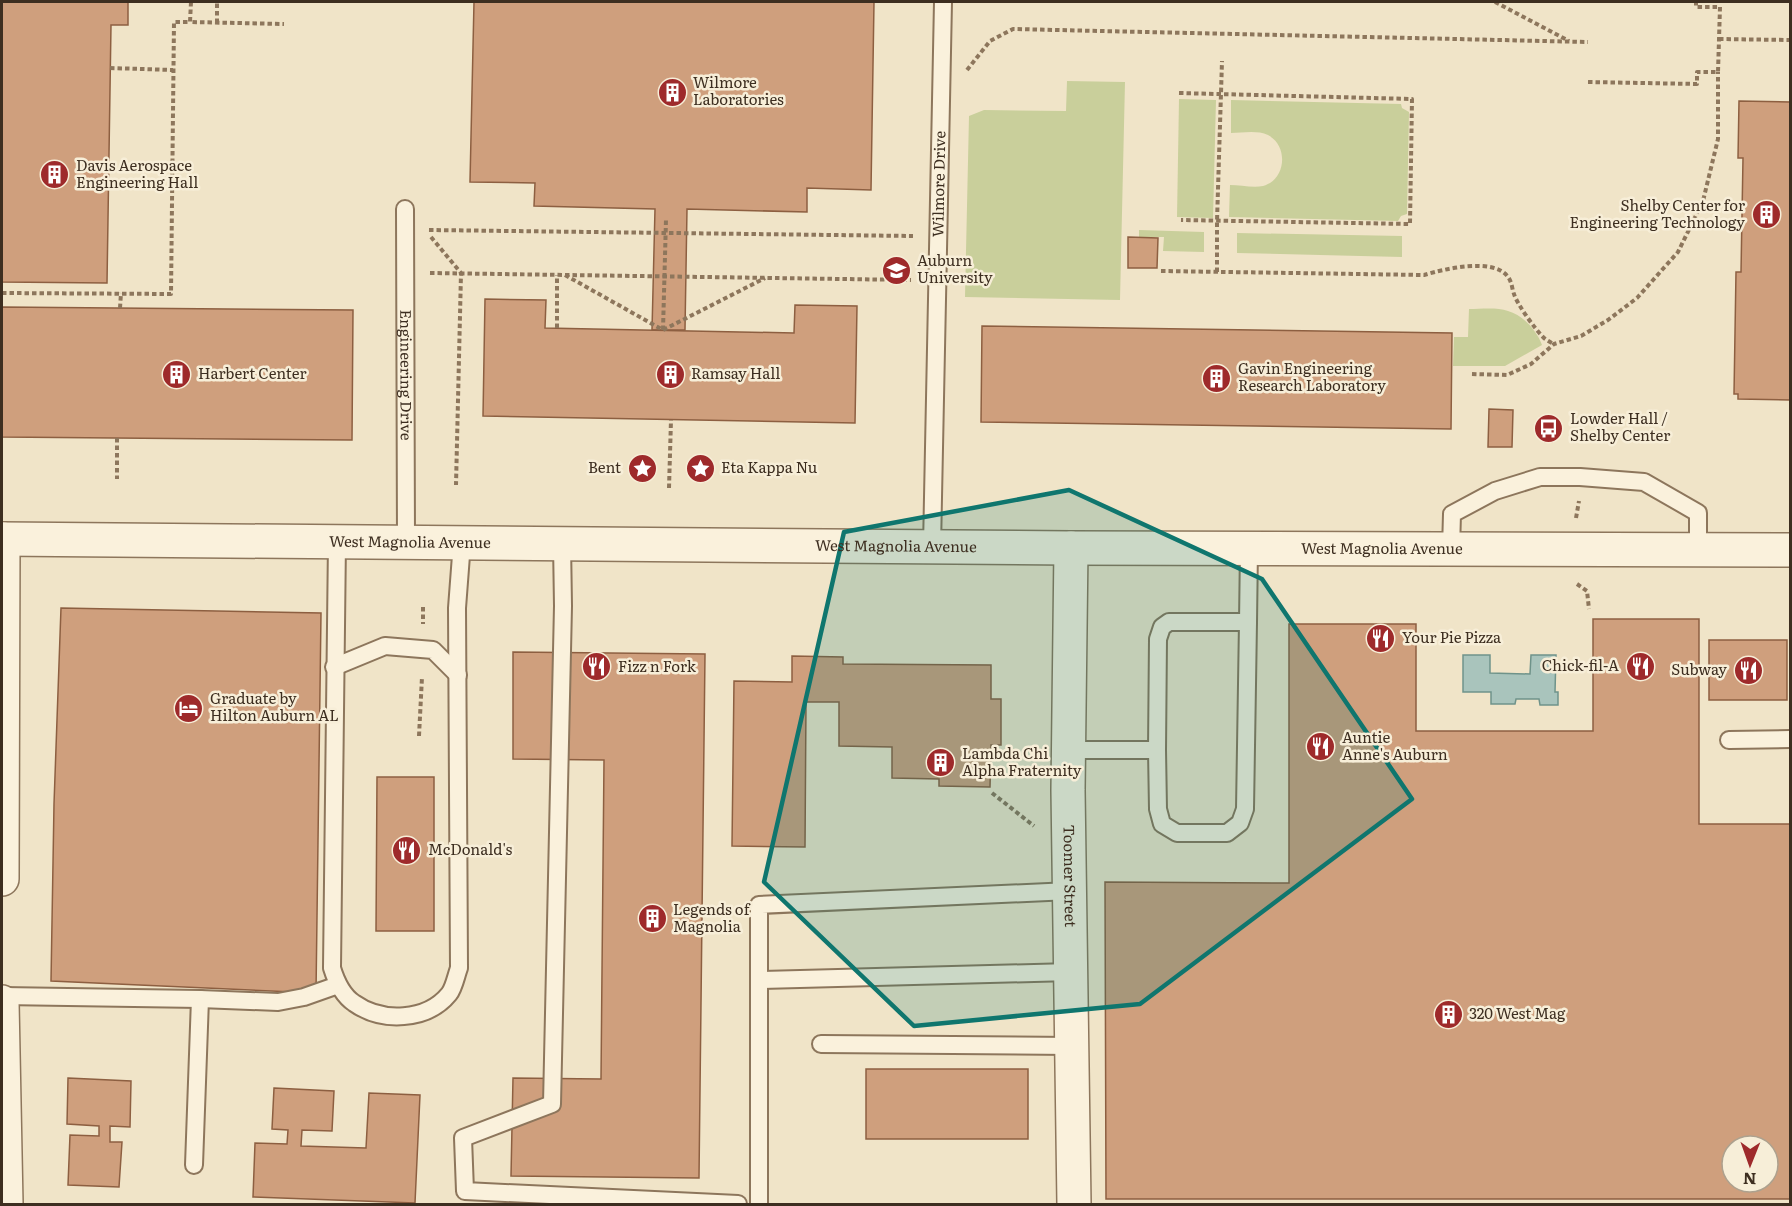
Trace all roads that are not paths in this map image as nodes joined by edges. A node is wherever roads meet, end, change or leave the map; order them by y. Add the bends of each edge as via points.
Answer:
1 (942, 2) edge
2 (405, 209) dead end
3 (2, 538) edge
4 (337, 541) junction
5 (406, 541) junction
6 (462, 542) junction
7 (562, 543) junction
8 (932, 547) junction
9 (1071, 548) junction
10 (1249, 548) junction
11 (1451, 549) junction
12 (1698, 549) junction
13 (1791, 550) edge
14 (1248, 622) junction
15 (334, 667) junction
16 (458, 675) junction
17 (1791, 739) edge
18 (1729, 740) dead end
19 (1068, 750) junction
20 (1157, 750) junction
21 (2, 879) edge
22 (1070, 891) junction
23 (1071, 972) junction
24 (759, 980) junction
25 (338, 985) junction
26 (2, 996) edge
27 (200, 999) junction
28 (2, 1002) edge
29 (821, 1044) dead end
30 (1072, 1046) junction
31 (2, 1082) edge
32 (194, 1165) dead end
33 (6, 1204) edge
34 (738, 1204) edge
35 (759, 1204) edge
36 (1074, 1204) edge

1 - 8 lane, Wilmore Drive
2 - 5 lane, Engineering Drive
3 - 4 street, West Magnolia Avenue
3 - 21 street
4 - 5 street, West Magnolia Avenue
4 - 15 lane
5 - 6 street, West Magnolia Avenue
6 - 7 street, West Magnolia Avenue
6 - 16 lane via 457,608
7 - 8 street, West Magnolia Avenue
7 - 34 lane via 564,606 552,1104 463,1138 465,1191
8 - 9 street, West Magnolia Avenue
9 - 10 street, West Magnolia Avenue
9 - 19 street, Toomer Street
10 - 11 street, West Magnolia Avenue
10 - 14 lane
11 - 12 street, West Magnolia Avenue
11 - 12 lane via 1452,514 1495,491 1540,477 1580,477 1644,482 1698,513
12 - 13 street, West Magnolia Avenue
14 - 20 lane via 1169,622 1162,627 1158,639
14 - 20 lane via 1245,809 1240,823 1227,833 1177,833 1162,824
15 - 16 lane via 385,646 433,650
15 - 25 lane via 332,968
16 - 25 lane via 459,968 451,993 419,1014 397,1017 354,1003
17 - 18 lane
19 - 20 lane
19 - 22 street, Toomer Street
22 - 23 street, Toomer Street
22 - 24 lane via 759,905
23 - 24 lane
23 - 30 street, Toomer Street
24 - 35 lane
25 - 27 lane via 278,1002
26 - 27 lane
27 - 32 lane
28 - 31 street
29 - 30 lane
30 - 36 street, Toomer Street
31 - 33 street

